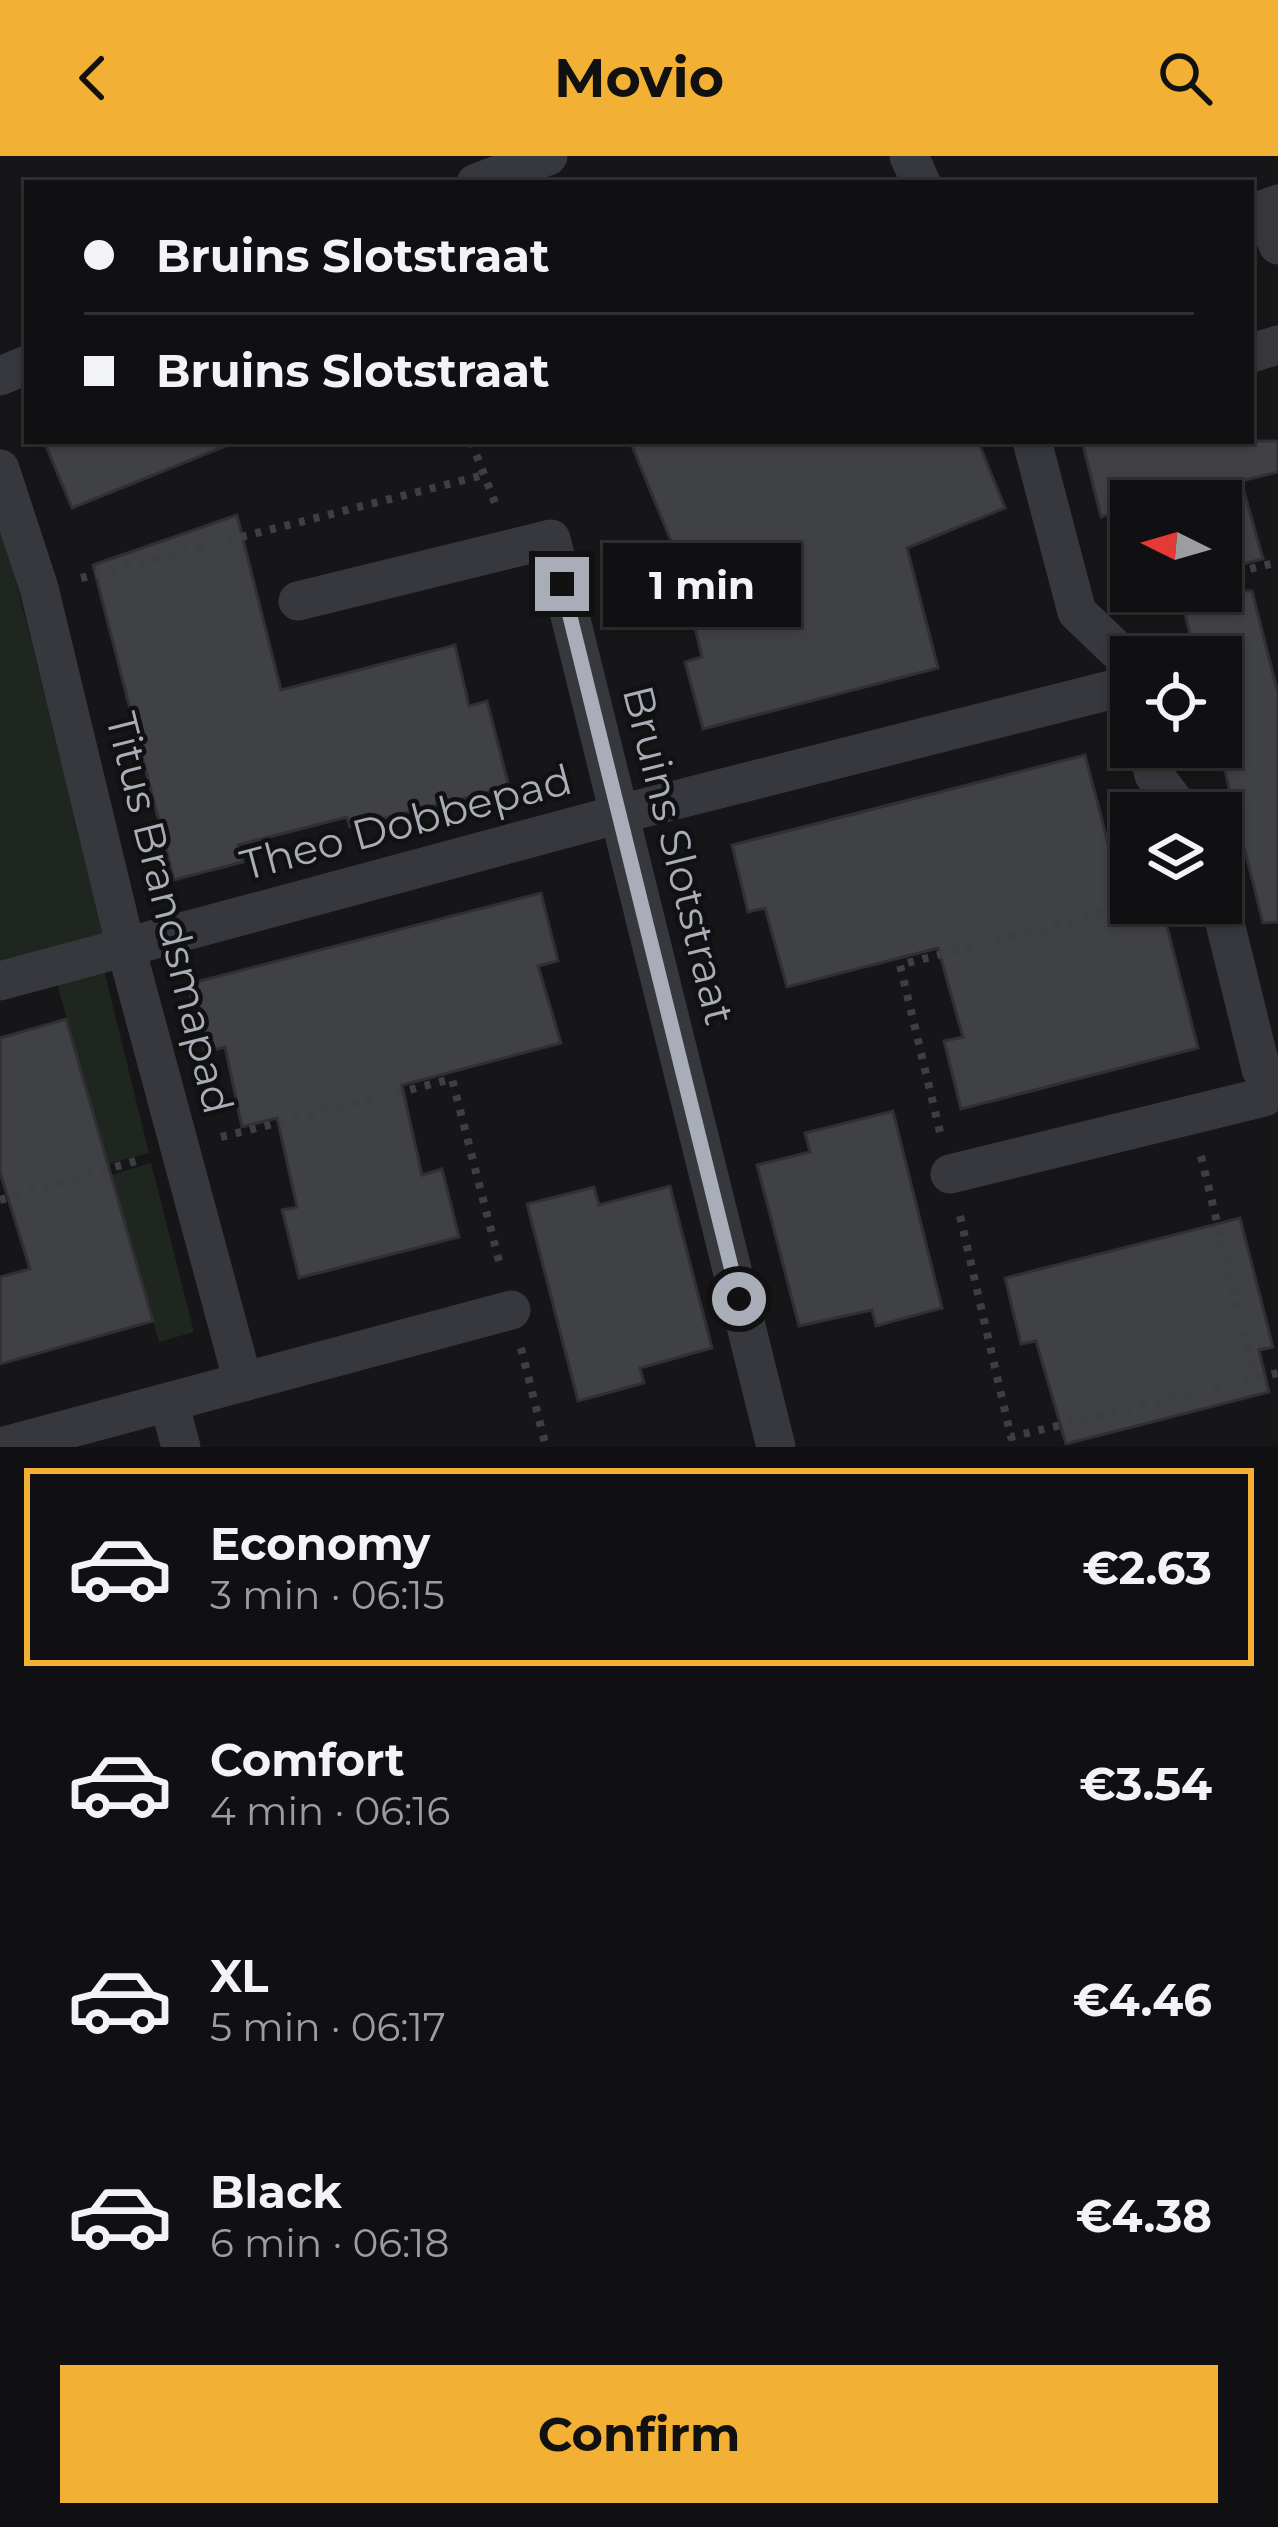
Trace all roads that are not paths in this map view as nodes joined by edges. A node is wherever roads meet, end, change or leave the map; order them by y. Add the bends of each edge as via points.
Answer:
1 (548, 156) edge
2 (484, 180) edge
3 (1278, 204) edge
4 (1278, 245) edge
5 (1033, 444) edge
6 (0, 469) edge
7 (298, 601) dead end
8 (1110, 644) edge
9 (1110, 691) edge
10 (620, 814) junction
11 (1225, 924) edge
12 (126, 948) junction
13 (0, 982) edge
14 (1277, 1076) edge
15 (950, 1174) dead end
16 (511, 1310) dead end
17 (243, 1382) junction
18 (169, 1402) junction
19 (1, 1447) edge
20 (181, 1447) edge
21 (776, 1447) edge

1 - 2 street
3 - 4 street via 1264,209
5 - 8 street via 1077,612
6 - 12 street, Titus Brandsmapad via 39,588
7 - 10 street, Bruins Slotstraat via 551,538
9 - 10 street, Theo Dobbepad
10 - 12 street, Theo Dobbepad
10 - 21 street, Bruins Slotstraat
11 - 14 street via 1262,1069
12 - 13 street, Theo Dobbepad
12 - 17 street, Titus Brandsmapad
14 - 15 street via 1264,1097
16 - 17 street
17 - 18 street
18 - 19 street
18 - 20 street

